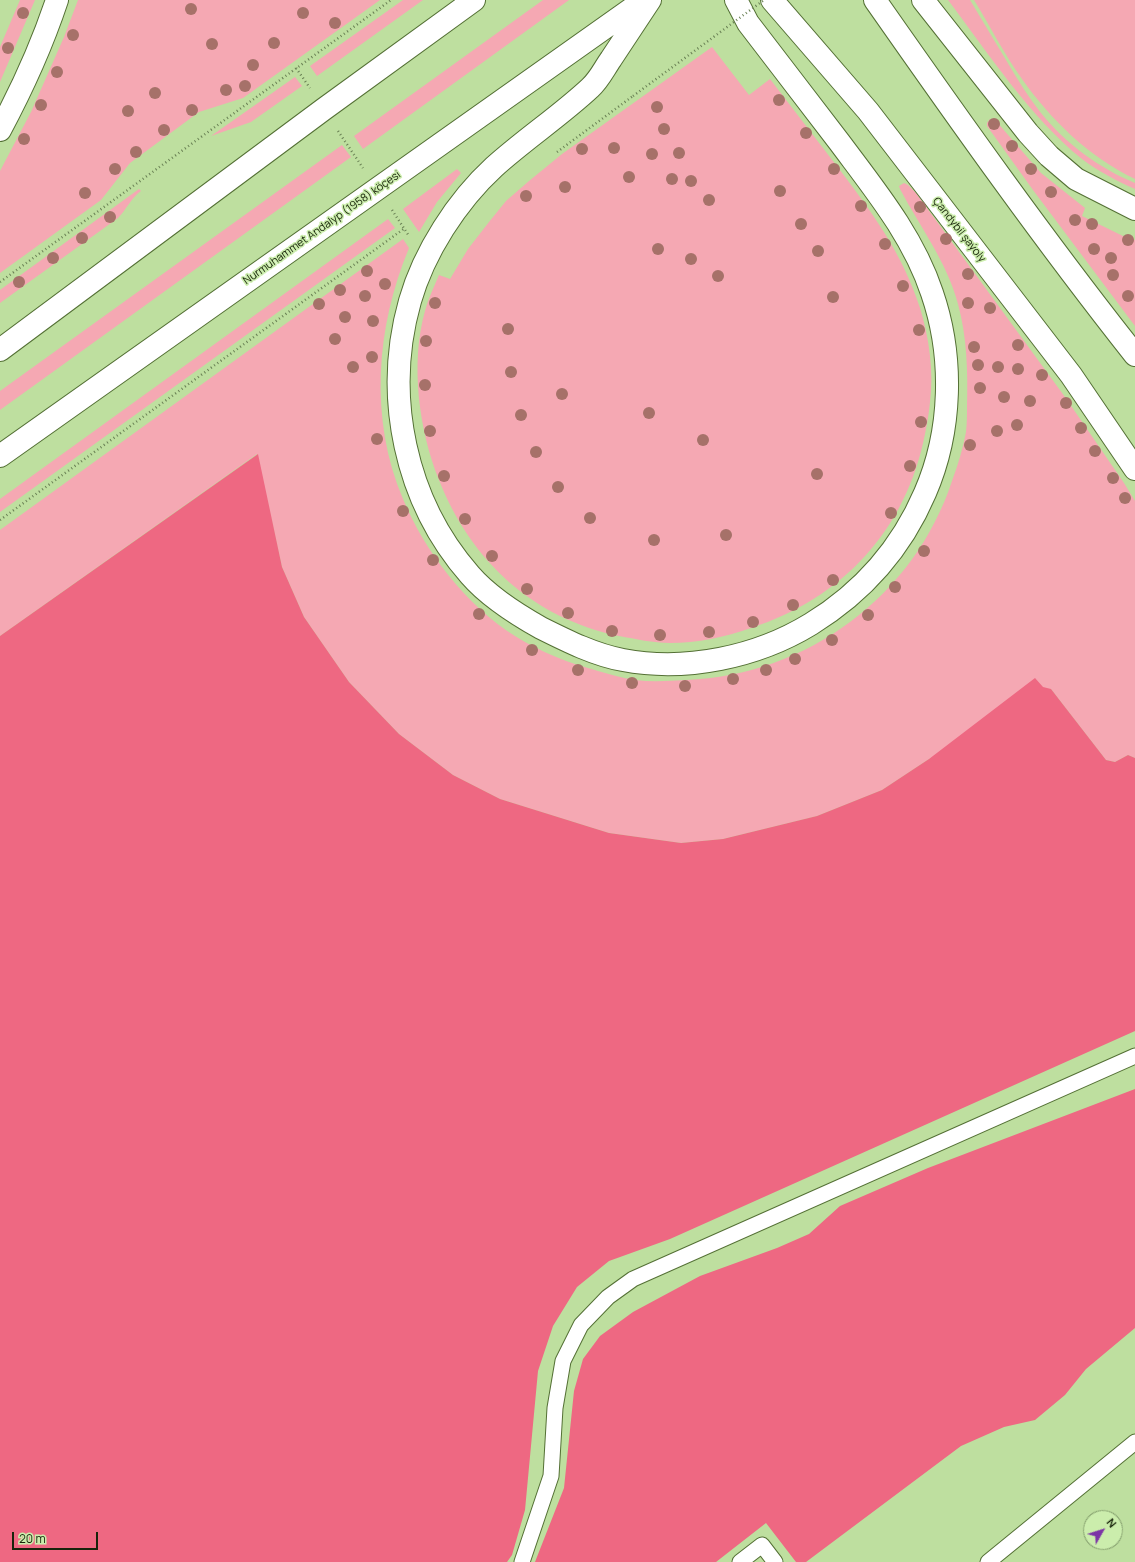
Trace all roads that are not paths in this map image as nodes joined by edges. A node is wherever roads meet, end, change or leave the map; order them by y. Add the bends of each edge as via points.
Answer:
1 (57, 0) edge
2 (474, 0) edge
3 (644, 0) edge
4 (650, 0) edge
5 (736, 0) edge
6 (772, 0) edge
7 (875, 0) edge
8 (923, 0) edge
9 (0, 130) edge
10 (1135, 209) edge
11 (0, 350) edge
12 (1135, 355) edge
13 (0, 456) edge
14 (1135, 469) edge
15 (1135, 1056) edge
16 (1135, 1442) edge
17 (522, 1562) edge
18 (740, 1562) edge
19 (775, 1562) edge
20 (988, 1562) edge

1 - 9 main road via 17,98
2 - 11 main road
3 - 13 main road, Nurmuhammet Andalyp (1958) köçesi
4 - 5 main road via 594,84 494,167 475,186 447,223 412,295 400,345 399,377 404,441 410,467 436,528 473,579 528,621 582,648 622,660 667,664 729,657 768,645 795,633 850,597 891,553 916,514 939,457 947,395 945,344 932,293 901,227 748,23
6 - 14 main road, Çandybil şaýoly via 873,118 1071,375
7 - 12 main road via 1070,273
8 - 10 main road via 1049,156 1076,179
15 - 17 lane via 633,1279 608,1297 581,1325 563,1361 555,1408 552,1476
16 - 20 lane
18 - 19 lane via 762,1545

